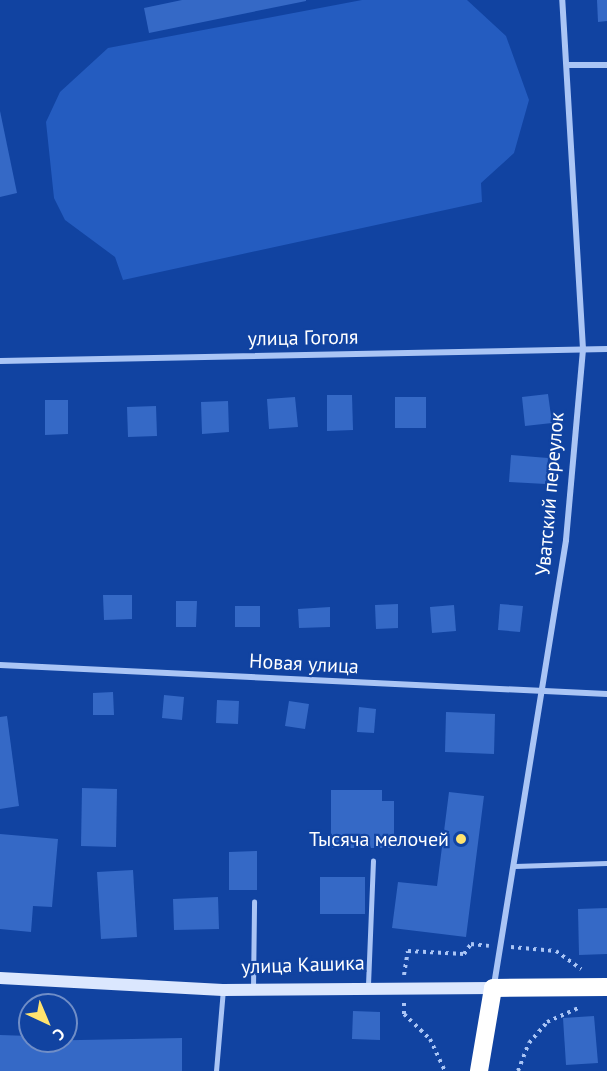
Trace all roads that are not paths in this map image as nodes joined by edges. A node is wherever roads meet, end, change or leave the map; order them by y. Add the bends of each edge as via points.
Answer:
1 (562, 0) edge
2 (568, 65) junction
3 (607, 65) edge
4 (583, 349) junction
5 (607, 349) edge
6 (0, 361) edge
7 (0, 665) edge
8 (542, 693) junction
9 (607, 693) edge
10 (374, 861) dead end
11 (607, 862) edge
12 (515, 866) junction
13 (254, 902) dead end
14 (0, 978) edge
15 (368, 986) junction
16 (607, 987) edge
17 (494, 988) junction
18 (253, 989) junction
19 (223, 990) junction
20 (216, 1071) edge
21 (479, 1071) edge

1 - 2 street, Уватский переулок
2 - 3 street
2 - 4 street, Уватский переулок
4 - 5 street, улица Гоголя
4 - 6 street, улица Гоголя
4 - 8 street, Уватский переулок via 566,540
7 - 8 street, Новая улица
8 - 9 street, Новая улица
8 - 12 street, Уватский переулок
10 - 15 lane
11 - 12 lane
12 - 17 street, Уватский переулок
13 - 18 lane
14 - 19 street, улица Кашика
15 - 17 street, улица Кашика
15 - 18 street, улица Кашика
16 - 17 highway, улица Кашика
17 - 21 highway
18 - 19 street, улица Кашика
19 - 20 lane

